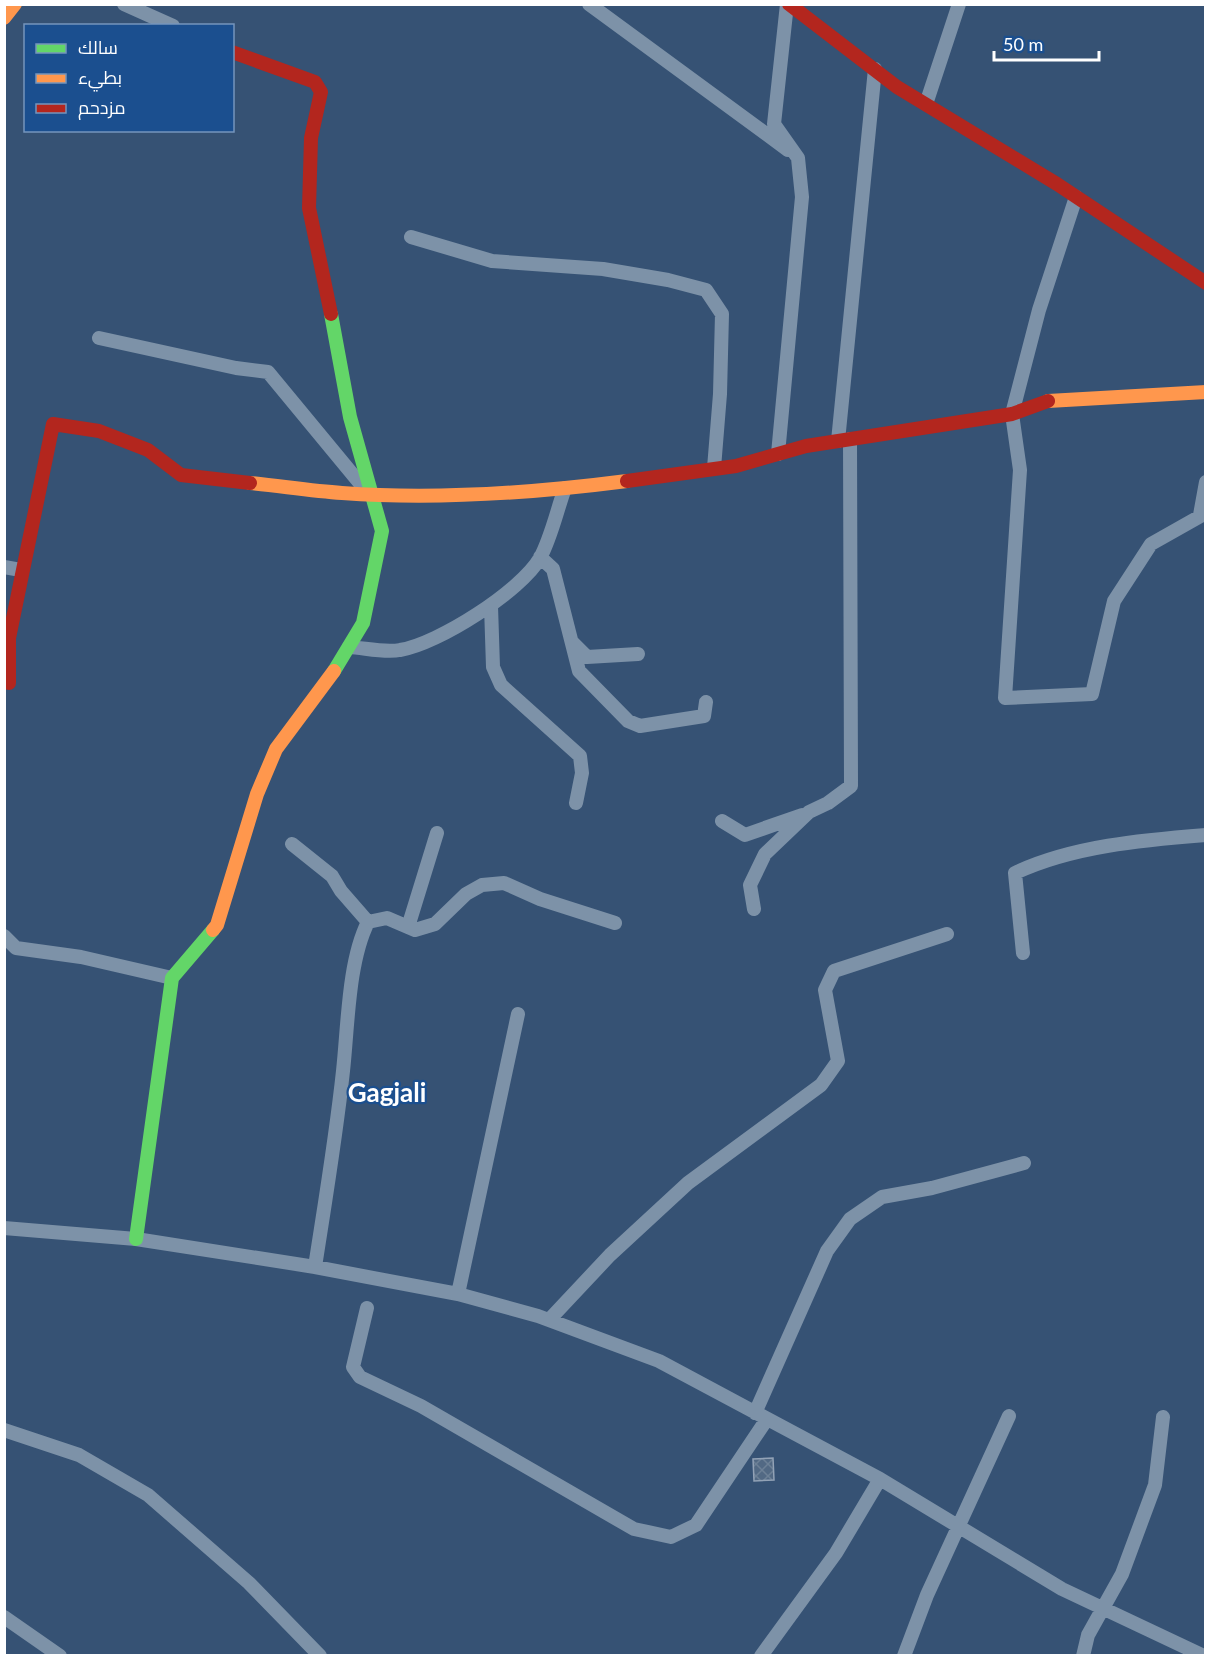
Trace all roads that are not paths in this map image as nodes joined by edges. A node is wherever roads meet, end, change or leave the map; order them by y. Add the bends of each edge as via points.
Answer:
1 (15, 4) edge
2 (124, 4) edge
3 (589, 4) edge
4 (788, 4) edge
5 (958, 4) edge
6 (4, 18) edge
7 (169, 24) edge
8 (234, 53) edge
9 (875, 69) junction
10 (926, 104) junction
11 (798, 158) junction
12 (1077, 197) junction
13 (411, 237) dead end
14 (1206, 283) edge
15 (99, 339) dead end
16 (1206, 392) edge
17 (1012, 414) junction
18 (844, 440) junction
19 (778, 454) junction
20 (714, 468) junction
21 (1206, 483) edge
22 (565, 488) junction
23 (370, 493) junction
24 (1203, 514) edge
25 (540, 557) junction
26 (4, 567) edge
27 (21, 570) junction
28 (491, 606) junction
29 (573, 643) junction
30 (349, 647) junction
31 (638, 654) dead end
32 (9, 683) dead end
33 (706, 702) dead end
34 (576, 803) dead end
35 (809, 812) junction
36 (722, 821) dead end
37 (437, 833) dead end
38 (1206, 835) edge
39 (292, 844) dead end
40 (754, 909) dead end
41 (368, 922) junction
42 (615, 923) dead end
43 (408, 927) junction
44 (947, 934) dead end
45 (4, 936) edge
46 (1023, 953) dead end
47 (172, 978) junction
48 (518, 1014) dead end
49 (1024, 1163) dead end
50 (4, 1228) edge
51 (136, 1239) junction
52 (315, 1267) junction
53 (458, 1294) junction
54 (366, 1308) dead end
55 (549, 1320) junction
56 (761, 1416) junction
57 (1009, 1416) dead end
58 (1163, 1417) dead end
59 (4, 1430) edge
60 (880, 1479) junction
61 (959, 1527) junction
62 (1101, 1608) junction
63 (4, 1617) edge
64 (60, 1656) edge
65 (320, 1656) edge
66 (761, 1656) edge
67 (904, 1656) edge
68 (1083, 1656) edge
69 (1204, 1656) edge

1 - 6 street
2 - 7 street
3 - 11 street
4 - 9 street
4 - 11 street via 774,123
5 - 10 street
8 - 23 street via 315,82 321,92 312,138 309,208 350,417
9 - 10 street
9 - 18 street
10 - 12 street
11 - 19 street via 802,197
12 - 14 street
12 - 17 street via 1039,310
13 - 20 street via 492,261 603,269 706,290 722,314
15 - 23 street via 268,372
16 - 17 street via 1043,401
17 - 18 street
17 - 24 street via 1020,470 1005,698 1092,694 1114,601 1151,544
18 - 19 street
18 - 35 street via 851,786
19 - 20 street
20 - 22 street
21 - 24 street
22 - 23 street via 476,494
22 - 25 street
23 - 27 street via 181,475 148,450 99,431 53,424
23 - 30 street via 382,531 363,623
25 - 28 street via 522,581
25 - 29 street via 553,569
26 - 27 street
27 - 32 street via 9,638
28 - 30 street via 439,635 400,650
28 - 34 street via 493,667 501,685 580,756 582,773
29 - 31 street via 587,657
29 - 33 street via 579,671 640,726 704,716
30 - 47 street via 276,749 257,794 217,925
35 - 36 street via 745,835
35 - 40 street via 765,854 750,885
37 - 43 street
38 - 46 street via 1094,850 1038,862 1015,873
39 - 41 street via 332,876
41 - 43 street via 387,918
41 - 52 street via 355,969
42 - 43 street via 504,883 482,885 466,894 435,924 415,930
44 - 55 street via 834,971 825,990 838,1061 821,1085 688,1183 610,1255
45 - 47 street via 16,948 81,957
47 - 51 street
48 - 53 street
49 - 56 street via 882,1197 850,1219 827,1251
50 - 51 street
51 - 52 street
52 - 53 street
53 - 55 street
54 - 56 street via 352,1367 360,1377 421,1406 633,1528 671,1537 696,1525
55 - 56 street via 659,1361
56 - 60 street
57 - 61 street
58 - 62 street via 1155,1485 1122,1574
59 - 65 street via 79,1455 148,1495 249,1583
60 - 61 street
60 - 66 street via 836,1553
61 - 62 street
61 - 67 street
62 - 68 street
62 - 69 street
63 - 64 street

